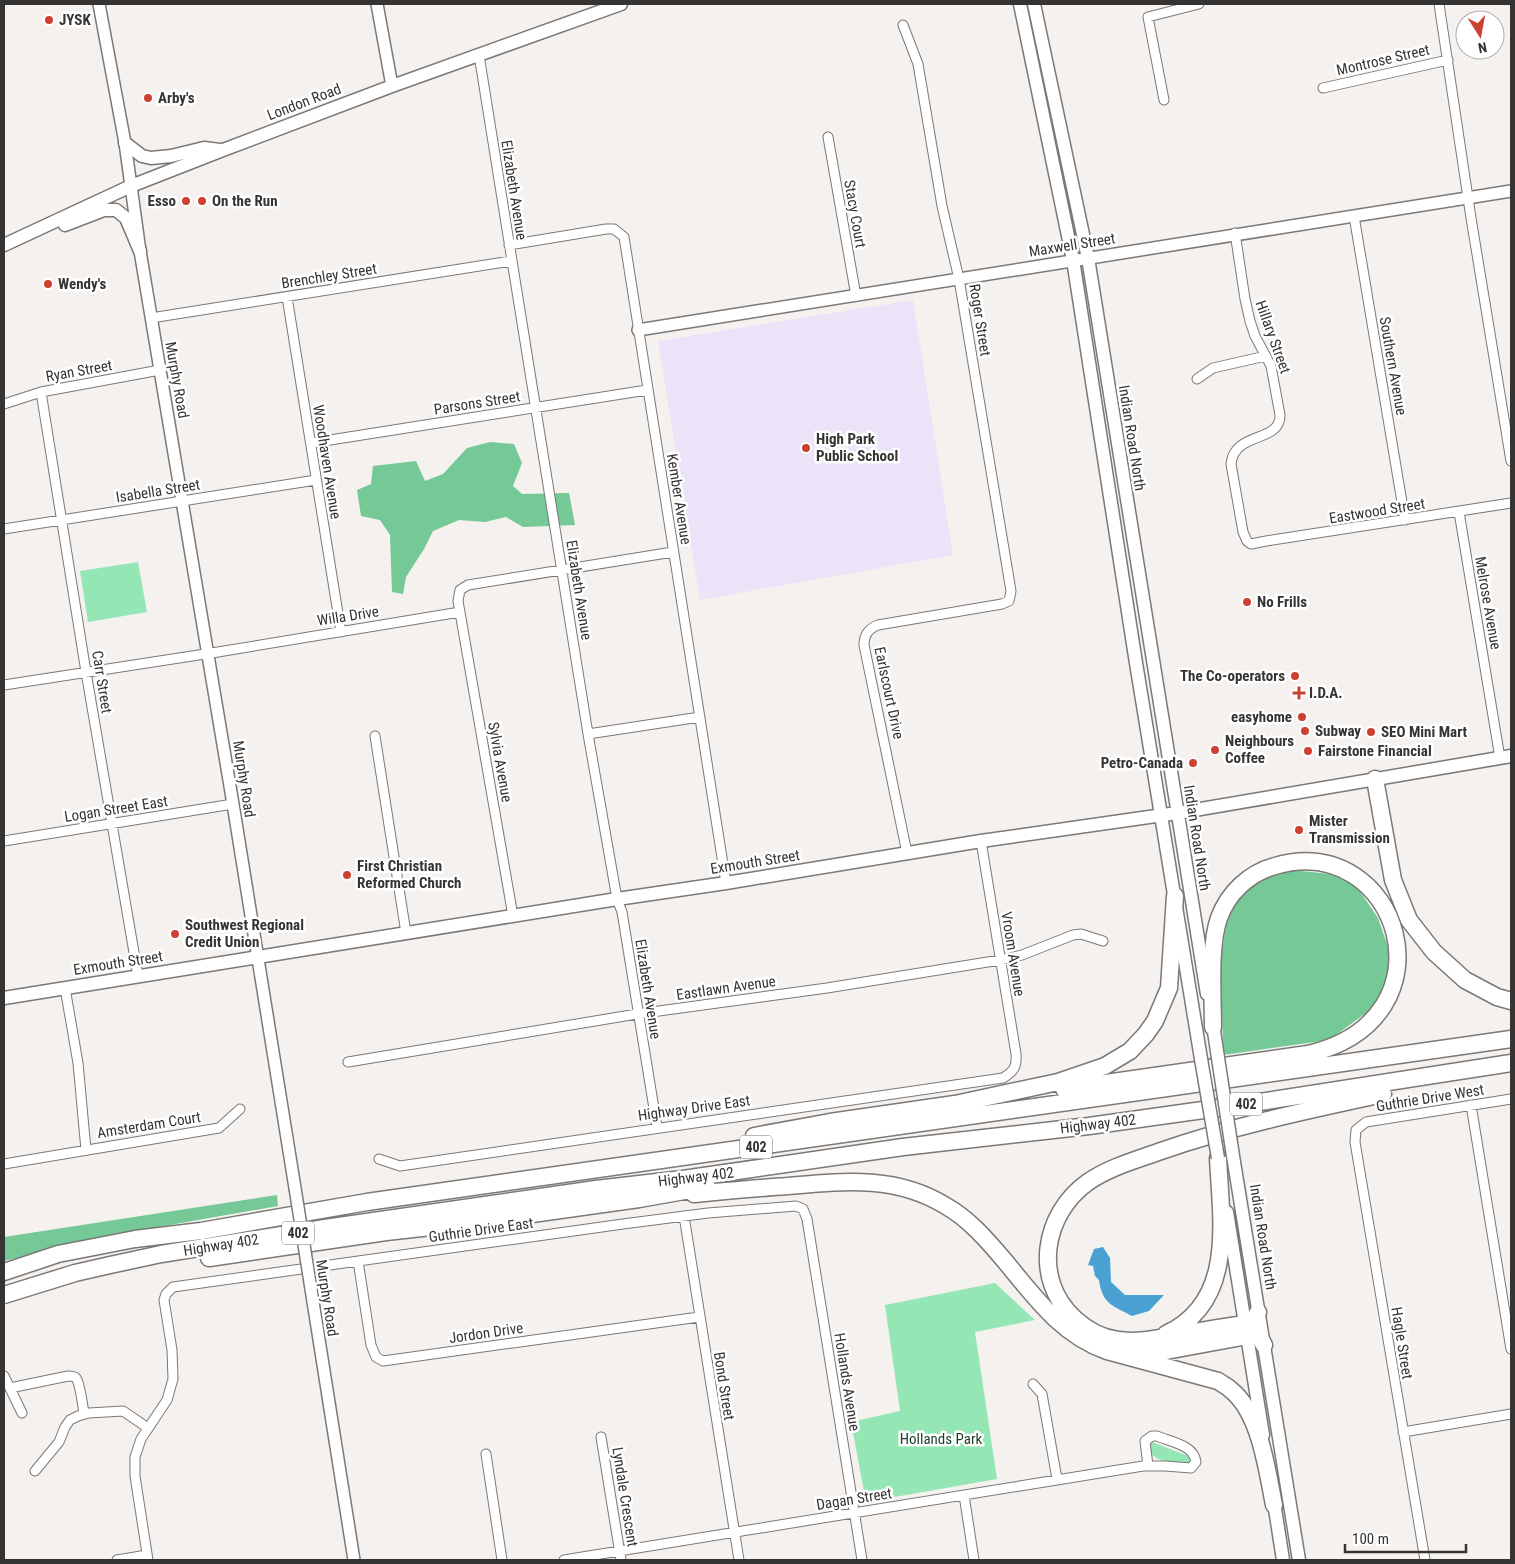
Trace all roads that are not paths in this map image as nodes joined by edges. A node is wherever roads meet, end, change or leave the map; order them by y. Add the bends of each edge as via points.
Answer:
1 (99, 4) edge
2 (377, 4) edge
3 (621, 4) edge
4 (1020, 4) edge
5 (1034, 4) edge
6 (1199, 4) edge
7 (1440, 4) edge
8 (903, 25) dead end
9 (479, 55) junction
10 (1448, 60) junction
11 (392, 86) junction
12 (1323, 88) dead end
13 (1164, 100) dead end
14 (828, 137) dead end
15 (124, 143) junction
16 (223, 150) junction
17 (131, 186) junction
18 (1511, 190) edge
19 (1469, 198) junction
20 (1354, 216) junction
21 (36, 231) junction
22 (1235, 234) junction
23 (4, 245) edge
24 (509, 245) junction
25 (140, 252) junction
26 (1088, 258) junction
27 (511, 260) junction
28 (1073, 260) junction
29 (960, 279) junction
30 (856, 296) junction
31 (287, 297) junction
32 (151, 318) junction
33 (638, 330) junction
34 (1266, 356) junction
35 (160, 370) junction
36 (1197, 379) dead end
37 (648, 390) junction
38 (41, 392) junction
39 (4, 404) edge
40 (535, 407) junction
41 (1507, 414) edge
42 (310, 444) junction
43 (1511, 461) edge
44 (316, 480) junction
45 (182, 501) junction
46 (1511, 503) edge
47 (1459, 512) junction
48 (62, 520) junction
49 (1405, 520) junction
50 (4, 529) edge
51 (1247, 541) joint
52 (673, 552) junction
53 (561, 570) junction
54 (988, 607) joint
55 (460, 612) junction
56 (341, 632) junction
57 (207, 654) junction
58 (86, 672) junction
59 (4, 685) edge
60 (700, 717) junction
61 (588, 734) junction
62 (375, 736) dead end
63 (1506, 757) edge
64 (1375, 779) junction
65 (233, 804) junction
66 (1176, 813) junction
67 (1161, 815) junction
68 (112, 824) junction
69 (4, 841) edge
70 (981, 841) junction
71 (907, 853) junction
72 (726, 883) junction
73 (1175, 896) junction
74 (617, 899) junction
75 (513, 916) junction
76 (406, 933) junction
77 (1103, 941) dead end
78 (257, 957) junction
79 (1000, 960) junction
80 (138, 976) junction
81 (65, 988) junction
82 (4, 998) edge
83 (1511, 1001) edge
84 (637, 1014) junction
85 (1213, 1028) junction
86 (1511, 1039) edge
87 (1511, 1054) edge
88 (348, 1062) dead end
89 (1511, 1063) edge
90 (1013, 1072) joint
91 (1511, 1073) edge
92 (1384, 1094) junction
93 (1511, 1099) edge
94 (955, 1104) junction
95 (1471, 1106) junction
96 (240, 1109) dead end
97 (657, 1128) junction
98 (1356, 1130) joint
99 (86, 1150) junction
100 (1226, 1157) junction
101 (379, 1159) dead end
102 (4, 1164) edge
103 (596, 1189) junction
104 (639, 1199) junction
105 (367, 1202) junction
106 (803, 1210) joint
107 (684, 1216) junction
108 (358, 1261) junction
109 (4, 1272) edge
110 (4, 1295) edge
111 (4, 1301) edge
112 (699, 1317) junction
113 (1250, 1324) junction
114 (1145, 1340) junction
115 (1264, 1345) joint
116 (1511, 1349) edge
117 (1116, 1354) junction
118 (4, 1376) edge
119 (1033, 1384) dead end
120 (10, 1388) junction
121 (22, 1413) dead end
122 (84, 1414) junction
123 (1511, 1414) edge
124 (148, 1428) junction
125 (1403, 1432) junction
126 (601, 1437) dead end
127 (486, 1454) dead end
128 (1148, 1466) junction
129 (35, 1471) dead end
130 (1058, 1479) junction
131 (964, 1495) junction
132 (1274, 1505) junction
133 (854, 1512) junction
134 (734, 1532) junction
135 (620, 1556) edge
136 (148, 1558) edge
137 (117, 1560) edge
138 (354, 1560) edge
139 (502, 1560) edge
140 (564, 1560) edge
141 (739, 1560) edge
142 (862, 1560) edge
143 (974, 1560) edge
144 (1284, 1560) edge
145 (1299, 1560) edge
146 (1425, 1560) edge

1 - 15 street, Murphy Road
2 - 11 street
3 - 9 main road, London Road
4 - 28 main road, Indian Road North
5 - 26 main road, Indian Road North
6 - 13 street via 1148,17
7 - 10 street
8 - 29 street, Roger Street via 918,64 942,206
9 - 11 main road, London Road
9 - 24 street, Elizabeth Avenue
10 - 12 street, Montrose Street
10 - 19 street
11 - 16 main road, London Road
14 - 30 street, Stacy Court
15 - 16 main road via 147,158 204,148
15 - 17 street, Murphy Road
16 - 17 main road, London Road
17 - 21 main road, London Road
17 - 25 street, Murphy Road
18 - 19 street, Maxwell Street
19 - 20 street, Maxwell Street
19 - 41 street
20 - 22 street, Maxwell Street
20 - 49 street, Southern Avenue
21 - 23 main road, London Road
21 - 25 main road via 114,209 126,218
22 - 26 street, Maxwell Street
22 - 34 street, Hillary Street via 1250,321
24 - 27 street, Elizabeth Avenue
24 - 33 street, Kember Avenue via 606,229 619,232 624,237
25 - 32 street, Murphy Road
26 - 28 street, Maxwell Street
26 - 66 main road, Indian Road North
27 - 31 street, Brenchley Street
27 - 40 street, Elizabeth Avenue
28 - 29 street, Maxwell Street
28 - 67 main road, Indian Road North
29 - 30 street, Maxwell Street
29 - 54 street, Roger Street via 1011,591 1006,603
30 - 33 street, Maxwell Street
31 - 32 street, Brenchley Street
31 - 42 street, Woodhaven Avenue
32 - 35 street, Murphy Road
33 - 37 street, Kember Avenue
34 - 36 street via 1214,368
34 - 51 street, Hillary Street via 1273,372 1280,421 1273,430 1238,446 1231,456
35 - 38 street, Ryan Street
35 - 45 street, Murphy Road
37 - 40 street, Parsons Street
37 - 52 street, Kember Avenue
38 - 39 street, Ryan Street
38 - 48 street, Carr Street
40 - 42 street, Parsons Street
40 - 53 street, Elizabeth Avenue
41 - 43 street
42 - 44 street, Woodhaven Avenue
44 - 45 street, Isabella Street
44 - 56 street, Woodhaven Avenue
45 - 48 street, Isabella Street
45 - 57 street, Murphy Road
46 - 47 street, Eastwood Street
47 - 49 street, Eastwood Street
47 - 63 street, Melrose Avenue
48 - 50 street, Isabella Street
48 - 58 street, Carr Street
49 - 51 street, Eastwood Street via 1251,544
52 - 53 street
52 - 60 street, Kember Avenue
53 - 55 street via 463,586 459,594
53 - 61 street, Elizabeth Avenue
54 - 71 street, Earlscourt Drive via 878,625 870,629 864,638
55 - 56 street, Willa Drive
55 - 75 street, Sylvia Avenue
56 - 57 street, Willa Drive
57 - 58 street, Willa Drive
57 - 65 street, Murphy Road
58 - 59 street, Willa Drive
58 - 68 street, Carr Street
60 - 61 street
60 - 72 street, Kember Avenue
61 - 74 street, Elizabeth Avenue
62 - 76 street
63 - 64 main road, Exmouth Street
64 - 66 main road, Exmouth Street
64 - 83 highway via 1393,880 1409,920 1434,952 1465,980
65 - 68 street, Logan Street East
65 - 78 street, Murphy Road
66 - 67 main road, Exmouth Street
66 - 85 main road, Indian Road North
67 - 70 main road, Exmouth Street
67 - 73 main road, Indian Road North
68 - 69 street, Logan Street East
68 - 80 street, Carr Street
70 - 71 main road, Exmouth Street
70 - 79 street, Vroom Avenue
71 - 72 main road, Exmouth Street
72 - 74 main road, Exmouth Street
73 - 94 highway via 1169,988 1154,1021 1139,1042 1106,1066 1078,1076 1037,1088
73 - 100 main road, Indian Road North, bridge via 1202,1059
74 - 75 main road, Exmouth Street
74 - 84 street, Elizabeth Avenue via 622,912
75 - 76 main road, Exmouth Street
76 - 78 main road, Exmouth Street
77 - 79 street, Eastlawn Avenue via 1073,934 1022,955
78 - 80 main road, Exmouth Street
78 - 138 street, Murphy Road, bridge
79 - 84 street, Eastlawn Avenue
79 - 90 street, Vroom Avenue via 1016,1054 1017,1064
80 - 81 main road, Exmouth Street
81 - 82 main road, Exmouth Street
81 - 99 street, Amsterdam Court via 78,1063
84 - 88 street, Eastlawn Avenue
84 - 97 street, Elizabeth Avenue
85 - 94 highway via 1213,945 1216,930 1227,902 1248,879 1284,863 1316,862 1342,869 1364,884 1382,903 1397,940 1393,986 1377,1016 1341,1044 1308,1054
85 - 100 main road, Indian Road North, bridge
86 - 105 highway, Highway 402 / 402
87 - 103 highway via 1251,1095 683,1173
89 - 103 highway, Highway 402 / 402 via 1098,1125
90 - 97 street, Highway Drive East via 1003,1078
91 - 92 highway
92 - 104 highway via 862,1164
92 - 114 highway via 1179,1145 1109,1170 1078,1190 1060,1210 1049,1238 1048,1266 1055,1292 1070,1314 1092,1331 1118,1340
93 - 95 street, Guthrie Drive West
94 - 105 highway via 495,1177
95 - 98 street, Guthrie Drive West via 1366,1122
95 - 116 street
96 - 99 street, Amsterdam Court via 219,1128
97 - 101 street, Highway Drive East via 400,1166
98 - 125 street, Hagle Street via 1354,1142
99 - 102 street, Amsterdam Court
100 - 113 main road, Indian Road North
100 - 113 main road, Indian Road North
100 - 114 highway via 1221,1254 1215,1281 1204,1301 1185,1322 1167,1334
103 - 110 highway, Highway 402 / 402 via 161,1254 75,1273
104 - 111 highway via 142,1268
104 - 117 highway via 824,1182 862,1181 899,1185 930,1197 965,1219 989,1242 1051,1316 1091,1346
105 - 109 highway, Highway 402 / 402 via 135,1239 58,1254
106 - 107 street, Guthrie Drive East via 796,1206
106 - 133 street, Hollands Avenue
107 - 108 street, Guthrie Drive East
107 - 112 street, Bond Street
108 - 112 street, Jordon Drive via 371,1345 376,1357 383,1361
108 - 124 street, Guthrie Drive East via 173,1287 164,1300 173,1379 167,1400
112 - 134 street, Bond Street
113 - 114 highway
113 - 115 highway
113 - 117 highway via 1222,1342 1147,1354
113 - 132 main road, Indian Road North
115 - 145 main road
117 - 132 highway via 1218,1382 1231,1390 1245,1405 1261,1442
118 - 120 street
119 - 130 street via 1042,1394
120 - 121 street
120 - 122 street via 74,1376
122 - 124 street via 123,1411
122 - 129 street via 70,1420 59,1442
123 - 125 street
124 - 136 street via 137,1448 134,1465
125 - 146 street, Hagle Street
126 - 135 street, Lyndale Crescent
127 - 139 street
128 - 128 street, Dagan Street via 1145,1441 1152,1436 1189,1449 1196,1462 1186,1469
128 - 130 street, Dagan Street
130 - 131 street, Dagan Street
131 - 133 street, Dagan Street
131 - 143 street
132 - 144 main road, Indian Road North
133 - 134 street, Dagan Street
133 - 142 street, Hollands Avenue
134 - 135 street, Dagan Street
134 - 141 street, Bond Street
135 - 140 street, Dagan Street
136 - 137 street

